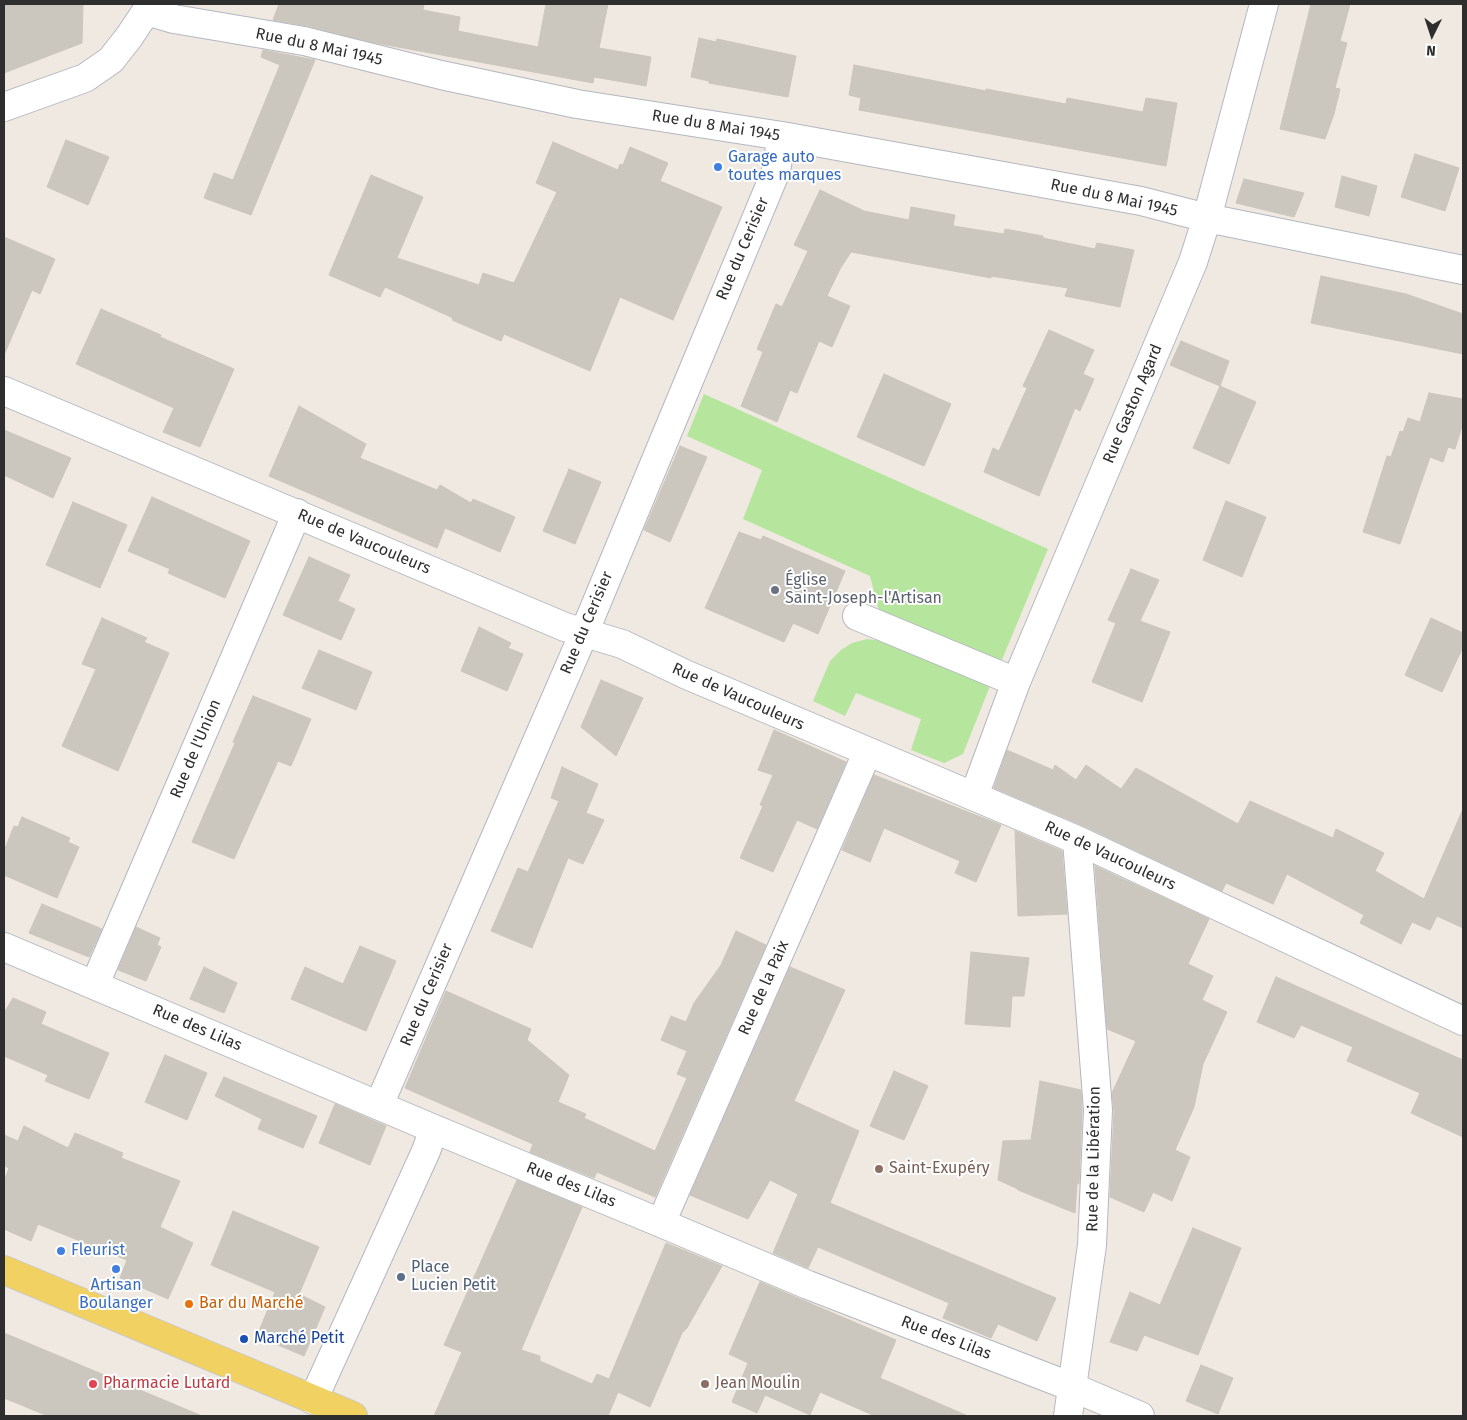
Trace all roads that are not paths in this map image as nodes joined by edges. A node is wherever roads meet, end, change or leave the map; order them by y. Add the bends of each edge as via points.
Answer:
1 (1264, 4) edge
2 (149, 8) edge
3 (4, 107) edge
4 (782, 136) junction
5 (1207, 218) junction
6 (1463, 270) edge
7 (4, 391) edge
8 (296, 513) junction
9 (857, 616) dead end
10 (584, 633) junction
11 (1016, 682) junction
12 (867, 753) junction
13 (974, 796) junction
14 (1077, 840) junction
15 (4, 947) edge
16 (95, 984) junction
17 (1463, 1021) edge
18 (379, 1106) junction
19 (434, 1130) junction
20 (661, 1223) junction
21 (4, 1270) edge
22 (1072, 1387) junction
23 (313, 1400) junction
24 (353, 1416) edge
25 (1068, 1416) edge
26 (1140, 1416) edge

1 - 5 street, Rue Gaston Agard
2 - 3 street via 111,60 85,78
2 - 4 street, Rue du 8 Mai 1945 via 174,19 304,41 577,104
4 - 5 street, Rue du 8 Mai 1945 via 1141,201
4 - 10 street, Rue du Cerisier via 776,171
5 - 6 street, Rue du 8 Mai 1945
5 - 11 street, Rue Gaston Agard via 1193,262
7 - 8 street, Rue de Vaucouleurs
8 - 10 street, Rue de Vaucouleurs
8 - 16 street, Rue de l'Union
9 - 11 street
10 - 12 street, Rue de Vaucouleurs via 622,644
10 - 18 street, Rue du Cerisier
11 - 13 street, Rue Gaston Agard
12 - 13 street, Rue de Vaucouleurs
12 - 20 street, Rue de la Paix
13 - 14 street, Rue de Vaucouleurs
14 - 17 street, Rue de Vaucouleurs
14 - 22 street, Rue de la Libération via 1098,1110 1092,1245
15 - 16 street, Rue des Lilas
16 - 18 street, Rue des Lilas
18 - 19 street, Rue des Lilas
19 - 20 street, Rue des Lilas
19 - 23 street
20 - 22 street, Rue des Lilas via 808,1285
21 - 23 main road
22 - 25 street, Rue de la Libération
22 - 26 street, Rue des Lilas
23 - 24 main road

